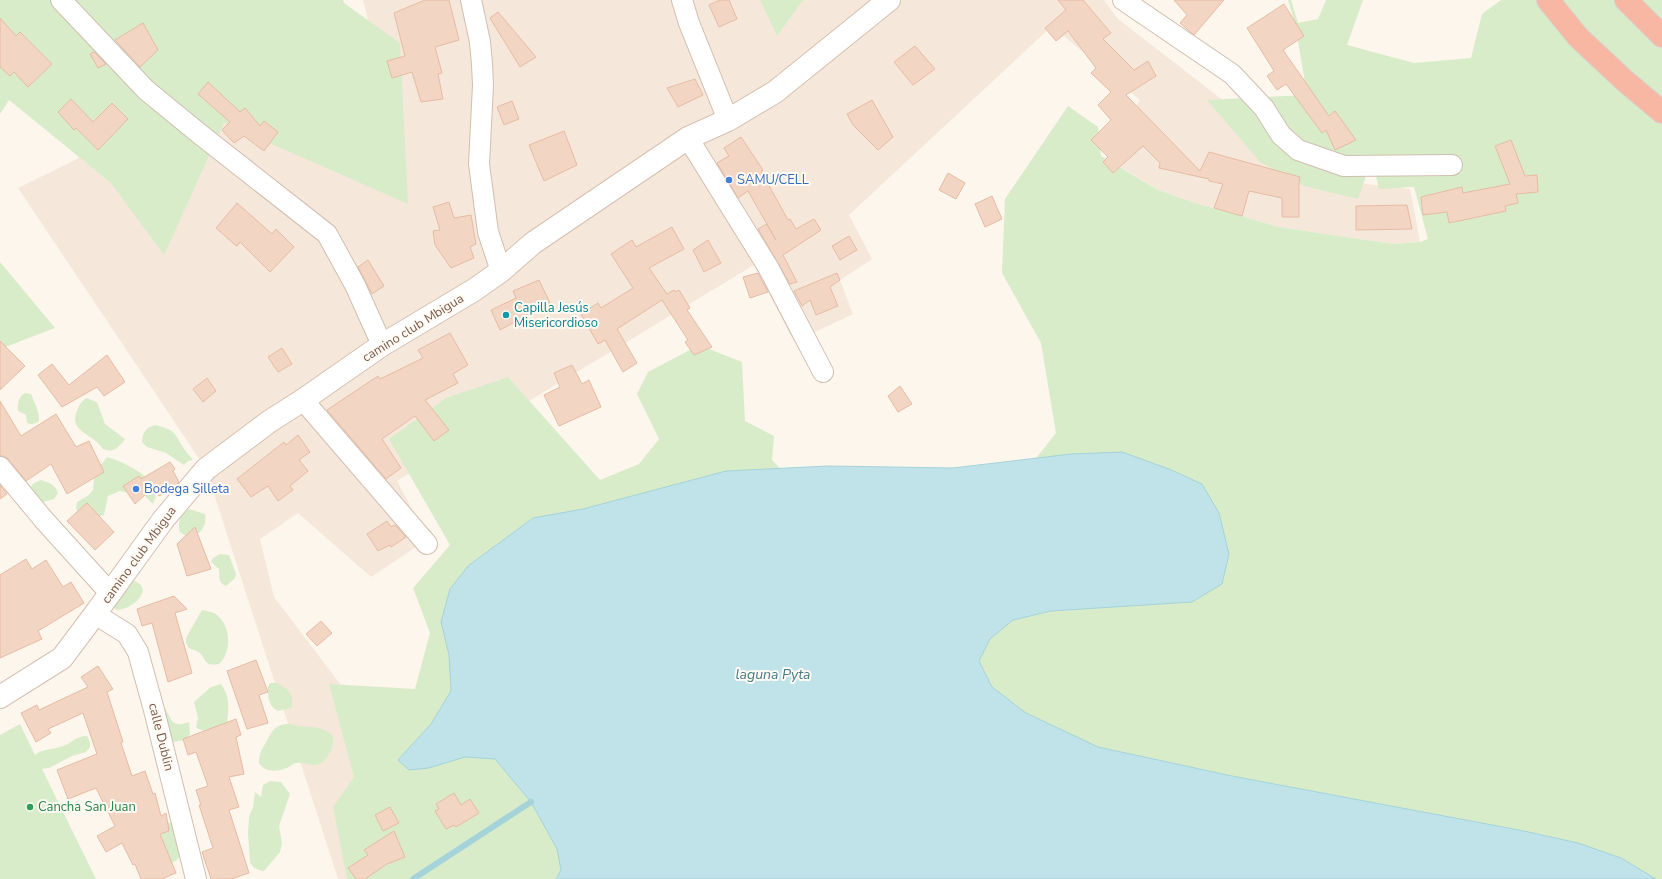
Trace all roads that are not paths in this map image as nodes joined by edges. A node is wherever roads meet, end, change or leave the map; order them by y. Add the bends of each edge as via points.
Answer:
1 (61, 0) edge
2 (471, 0) edge
3 (682, 0) edge
4 (889, 0) edge
5 (1123, 0) edge
6 (1548, 0) edge
7 (1626, 0) edge
8 (1662, 36) edge
9 (1662, 112) edge
10 (728, 120) junction
11 (688, 138) junction
12 (1452, 165) dead end
13 (500, 271) junction
14 (382, 345) junction
15 (823, 372) dead end
16 (303, 400) junction
17 (0, 467) edge
18 (428, 544) dead end
19 (110, 593) junction
20 (95, 614) junction
21 (0, 697) edge
22 (196, 879) edge

1 - 14 street via 146,90 326,234 355,285
2 - 13 street via 482,64 479,164 488,232
3 - 10 street
4 - 10 main road, camino club Mbigua via 775,92
5 - 12 street via 1232,74 1264,108 1281,135 1298,150 1344,166
6 - 9 highway via 1578,37
7 - 8 highway
10 - 11 main road, camino club Mbigua
11 - 13 main road, camino club Mbigua via 534,243
11 - 15 street via 768,267
13 - 14 main road, camino club Mbigua via 474,290
14 - 16 main road, camino club Mbigua
16 - 18 street
16 - 19 main road, camino club Mbigua via 270,421 206,469 162,520
17 - 19 street
19 - 20 main road, camino club Mbigua
20 - 21 main road, camino club Mbigua via 62,658
20 - 22 street, calle Dublin via 127,634 138,652

